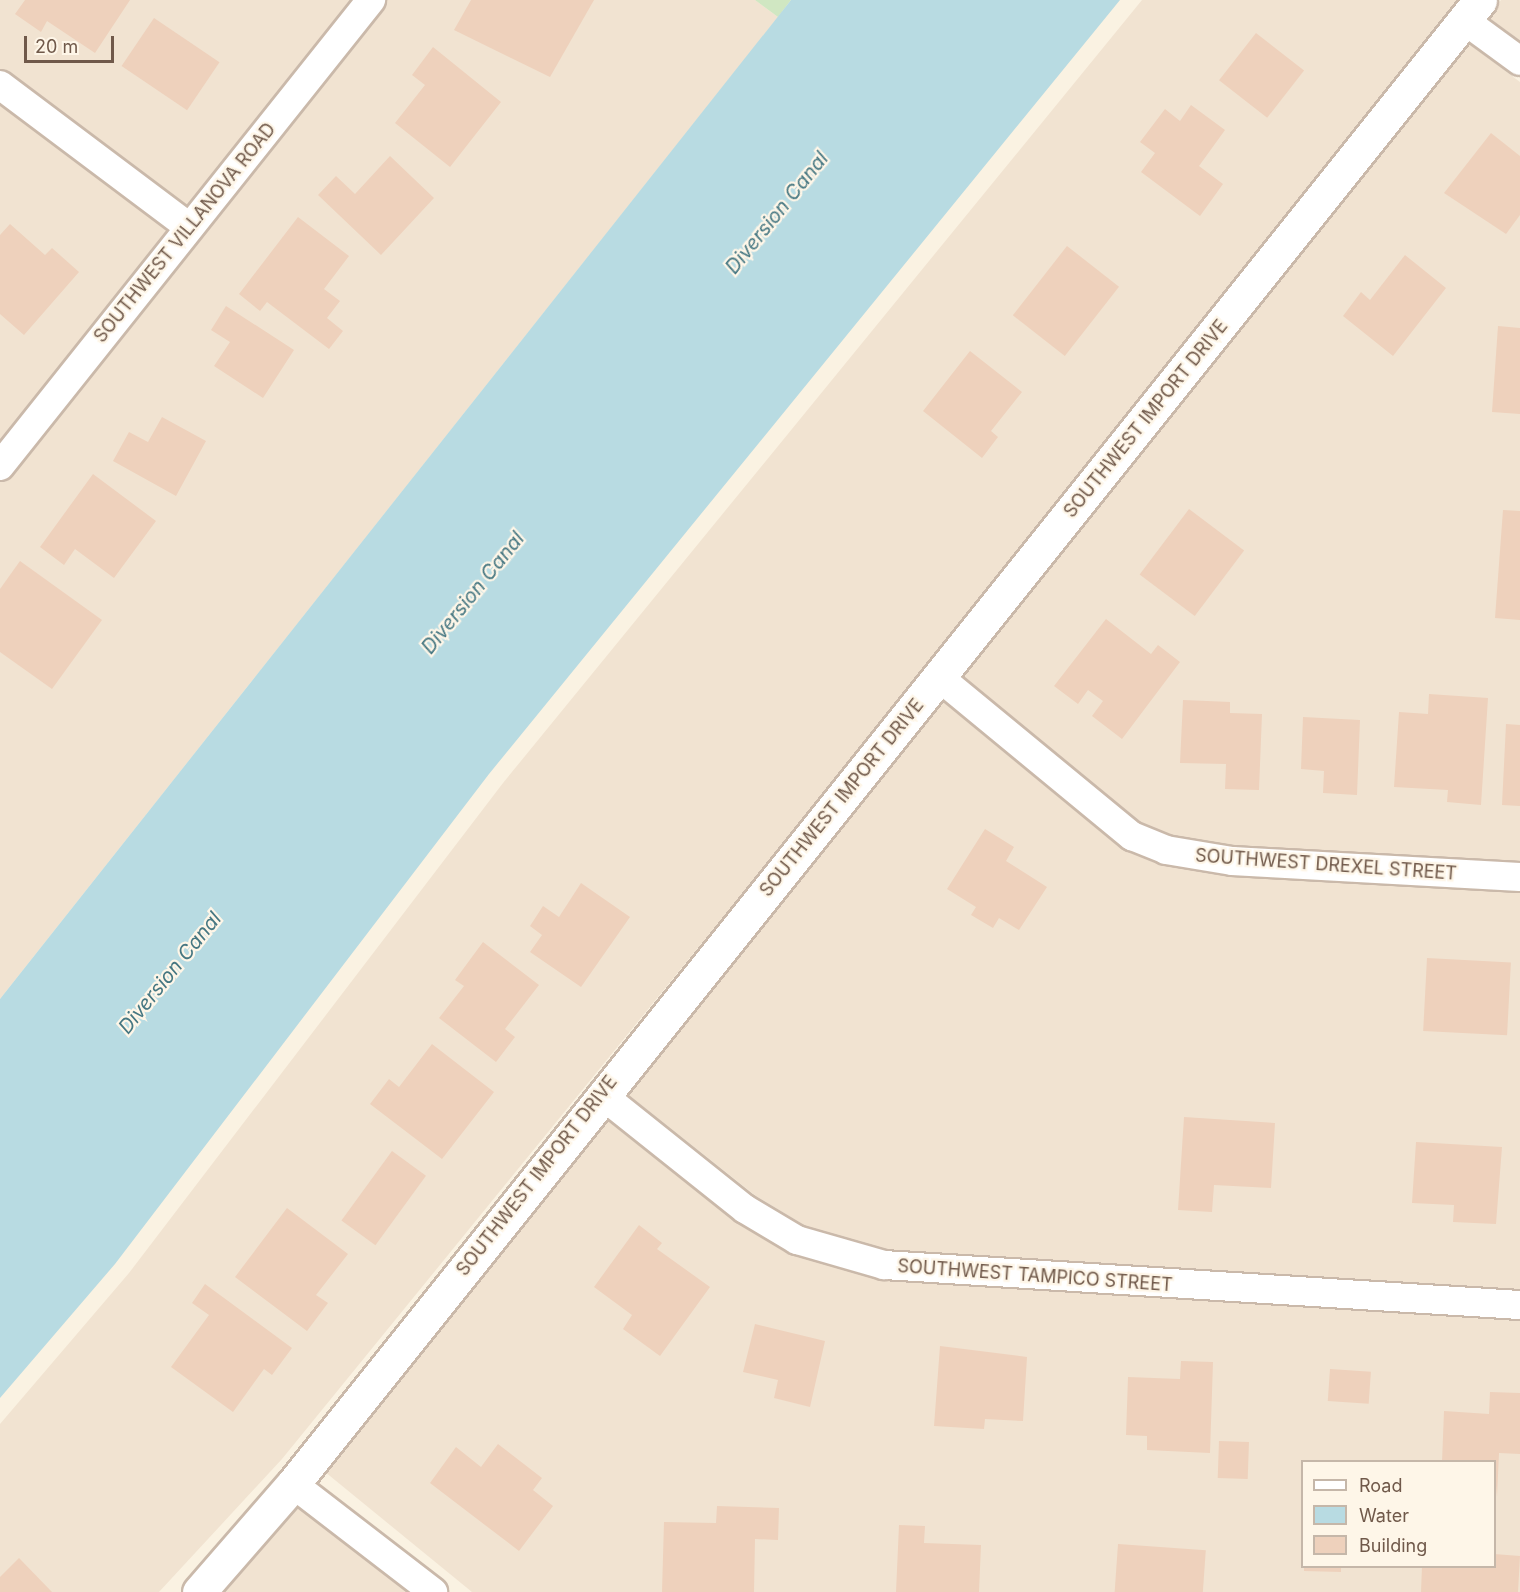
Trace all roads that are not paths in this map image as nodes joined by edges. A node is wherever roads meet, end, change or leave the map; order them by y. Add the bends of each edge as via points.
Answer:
1 (371, 0) edge
2 (1472, 10) edge
3 (1520, 62) edge
4 (0, 85) edge
5 (189, 227) junction
6 (0, 466) edge
7 (940, 678) junction
8 (1520, 878) edge
9 (602, 1095) junction
10 (1520, 1305) edge
11 (293, 1484) junction
12 (199, 1592) edge
13 (433, 1592) edge

1 - 5 street, SOUTHWEST VILLANOVA ROAD
2 - 3 street
2 - 7 street, SOUTHWEST IMPORT DRIVE
4 - 5 street
5 - 6 street, SOUTHWEST VILLANOVA ROAD
7 - 8 street, SOUTHWEST DREXEL STREET via 1132,836 1166,850 1214,860
7 - 9 street, SOUTHWEST IMPORT DRIVE
9 - 10 street, SOUTHWEST TAMPICO STREET via 745,1209 797,1239 884,1265
9 - 11 street, SOUTHWEST IMPORT DRIVE
11 - 12 street, SOUTHWEST IMPORT DRIVE
11 - 13 street

